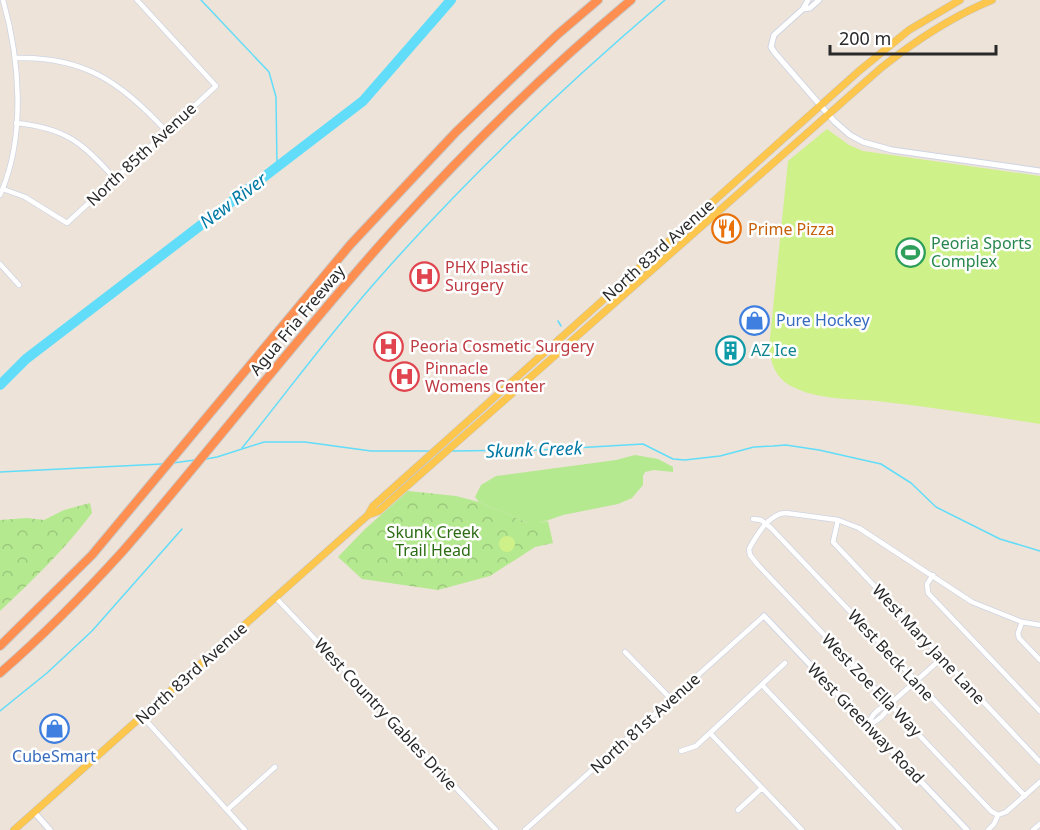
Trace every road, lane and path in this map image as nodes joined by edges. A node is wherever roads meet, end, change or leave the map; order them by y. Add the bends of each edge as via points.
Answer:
1 (3, 0) edge
2 (137, 0) edge
3 (598, 0) edge
4 (631, 0) edge
5 (808, 0) edge
6 (819, 0) edge
7 (960, 0) edge
8 (992, 0) edge
9 (803, 9) junction
10 (7, 15) junction
11 (0, 18) edge
12 (16, 58) junction
13 (820, 105) junction
14 (829, 115) junction
15 (16, 123) junction
16 (166, 131) junction
17 (1040, 171) edge
18 (115, 179) junction
19 (3, 189) junction
20 (0, 195) edge
21 (0, 264) edge
22 (19, 285) dead end
23 (368, 515) junction
24 (753, 519) dead end
25 (838, 520) junction
26 (766, 524) junction
27 (933, 575) junction
28 (276, 598) junction
29 (764, 616) joint
30 (1022, 622) junction
31 (1040, 625) edge
32 (0, 646) edge
33 (626, 652) dead end
34 (942, 658) junction
35 (1040, 660) edge
36 (785, 663) dead end
37 (0, 673) edge
38 (916, 682) junction
39 (762, 685) junction
40 (672, 700) junction
41 (890, 704) junction
42 (1040, 711) edge
43 (142, 716) junction
44 (868, 725) junction
45 (710, 734) junction
46 (681, 751) dead end
47 (1040, 762) edge
48 (275, 767) dead end
49 (1040, 782) edge
50 (762, 788) junction
51 (1024, 796) junction
52 (227, 810) junction
53 (738, 810) dead end
54 (34, 812) junction
55 (998, 815) junction
56 (1040, 824) edge
57 (14, 830) edge
58 (50, 830) edge
59 (245, 830) edge
60 (496, 830) edge
61 (525, 830) edge
62 (802, 830) edge
63 (900, 830) edge
64 (967, 830) edge
65 (988, 830) edge
66 (1033, 830) edge

1 - 10 street
2 - 16 street, North 85th Avenue via 216,86
3 - 32 highway, Agua Fria Freeway via 448,141 350,245 92,555
4 - 37 highway, Agua Fria Freeway via 549,72 429,191 85,593
5 - 9 street
6 - 9 street
7 - 13 main road, North 83rd Avenue via 909,30
8 - 14 main road, North 83rd Avenue via 922,37
9 - 13 street via 777,32 771,44
10 - 11 street
10 - 12 street
12 - 15 street
12 - 16 street via 58,60 98,74 144,107
13 - 14 street
13 - 23 main road, North 83rd Avenue via 378,501
14 - 17 street via 850,135 871,145
14 - 23 main road, North 83rd Avenue via 379,511
15 - 18 street via 70,136
15 - 19 street via 14,150
16 - 18 street, North 85th Avenue
18 - 19 street, North 85th Avenue via 67,223 25,197
19 - 20 street
21 - 22 street
23 - 28 main road, North 83rd Avenue
24 - 26 street, West Beck Lane
25 - 26 street via 781,513
25 - 27 street via 868,532
25 - 34 street, West Mary Jane Lane via 833,542
26 - 38 street, West Beck Lane
26 - 41 street, West Zoe Ella Way via 749,552
27 - 30 street via 972,602
27 - 42 street via 927,584 928,592
28 - 43 main road, North 83rd Avenue
28 - 60 street, West Country Gables Drive
29 - 40 street, North 81st Avenue
29 - 44 street, West Greenway Road
30 - 31 street
30 - 35 street via 1019,638
33 - 40 street
34 - 38 street
34 - 47 street, West Mary Jane Lane
36 - 39 street
38 - 41 street
38 - 51 street, West Beck Lane
39 - 45 street
39 - 63 street
40 - 61 street, North 81st Avenue
41 - 44 street via 886,713
41 - 55 street, West Zoe Ella Way
43 - 52 street
43 - 54 main road, North 83rd Avenue
44 - 64 street, West Greenway Road
45 - 46 street via 696,746
45 - 50 street
48 - 52 street
49 - 51 street
50 - 53 street
50 - 62 street
51 - 55 street
52 - 59 street
54 - 57 main road, North 83rd Avenue
54 - 58 street
55 - 65 street
56 - 66 street

